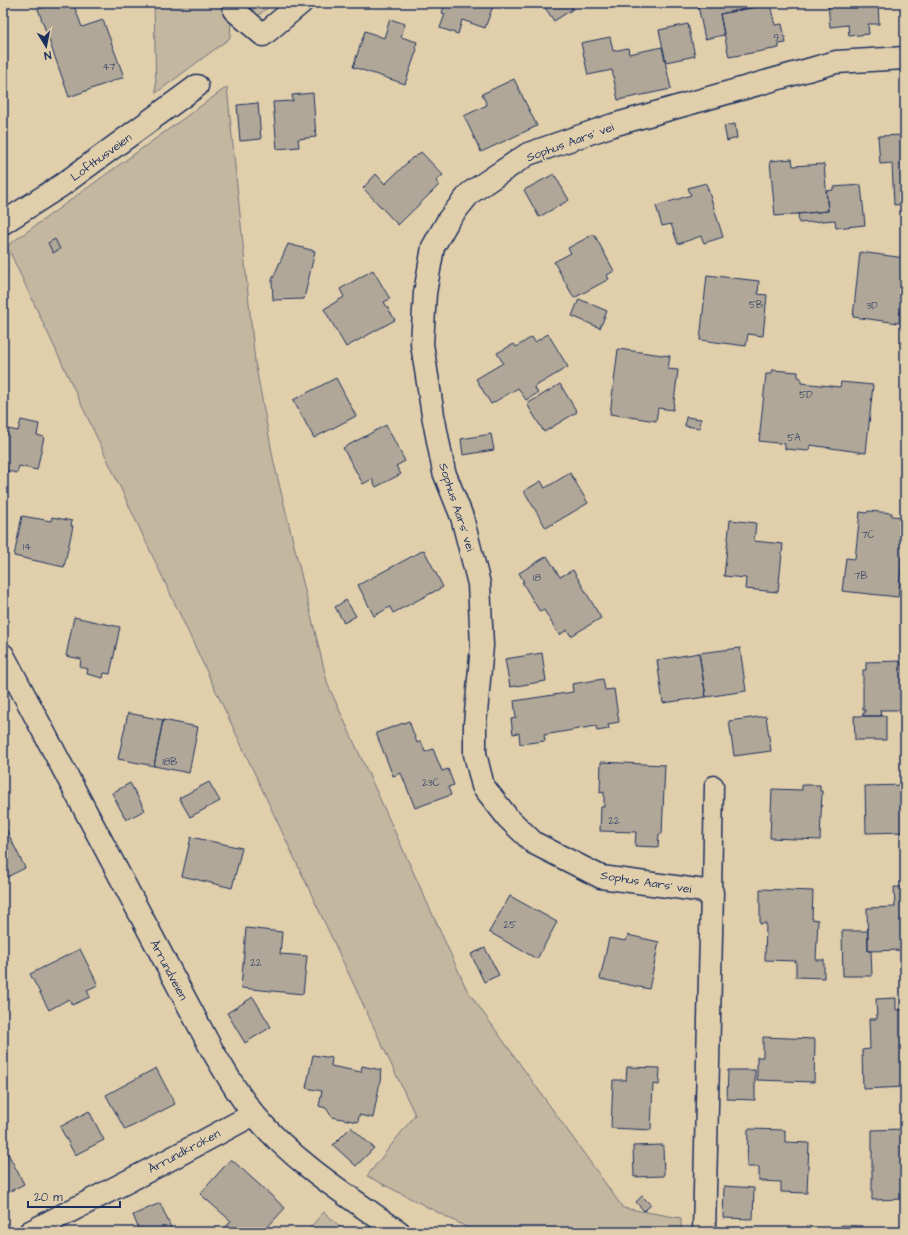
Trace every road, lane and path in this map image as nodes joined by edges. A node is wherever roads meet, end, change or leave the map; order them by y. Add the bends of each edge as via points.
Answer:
1 (233, 3) edge
2 (301, 3) edge
3 (905, 58) edge
4 (197, 86) dead end
5 (3, 222) edge
6 (3, 655) edge
7 (714, 785) dead end
8 (712, 892) junction
9 (254, 1114) junction
10 (30, 1232) edge
11 (399, 1232) edge
12 (704, 1232) edge

1 - 2 street via 234,10 263,36
3 - 8 street, Sophus Aars' vei via 836,62 613,126 528,154 470,193 449,219 433,247 425,293 422,344 444,472 462,517 479,584 482,646 474,754 483,786 508,818 534,843 601,877
4 - 5 street, Lofthusveien via 62,185
6 - 9 street, Årrundveien via 212,1050
7 - 8 lane
8 - 12 street
9 - 10 street, Årrundkroken
9 - 11 street, Årrundveien via 281,1142 329,1183

